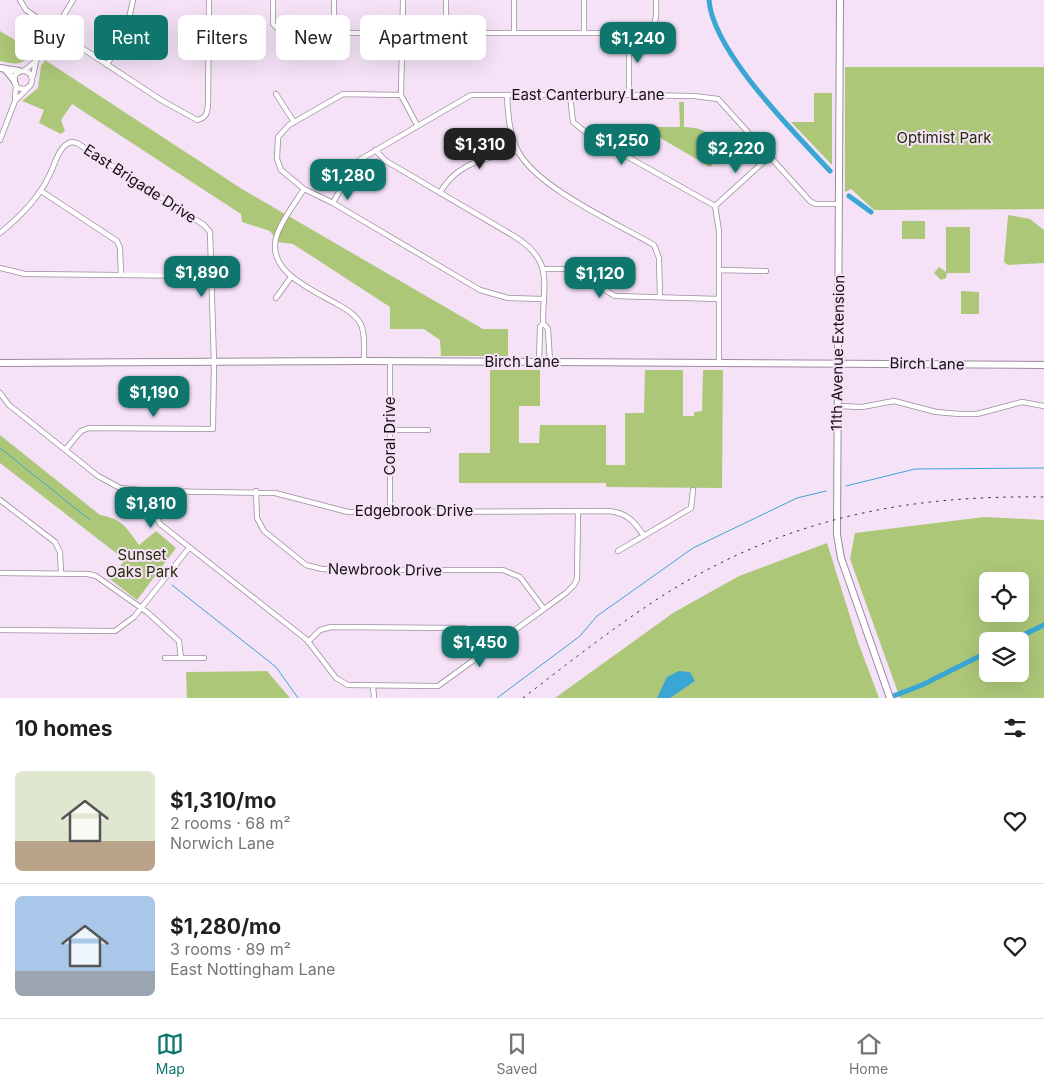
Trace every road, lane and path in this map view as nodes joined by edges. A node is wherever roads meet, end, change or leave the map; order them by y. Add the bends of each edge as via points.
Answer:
1 (20, 0) edge
2 (73, 0) edge
3 (133, 0) edge
4 (209, 0) edge
5 (273, 0) edge
6 (334, 0) edge
7 (403, 0) edge
8 (446, 0) edge
9 (514, 0) edge
10 (584, 0) edge
11 (656, 0) edge
12 (840, 0) edge
13 (33, 15) edge
14 (65, 15) edge
15 (334, 15) edge
16 (403, 15) edge
17 (446, 15) edge
18 (276, 27) edge
19 (486, 33) edge
20 (514, 33) junction
21 (584, 33) junction
22 (629, 33) junction
23 (84, 50) edge
24 (402, 60) edge
25 (36, 61) joint
26 (107, 65) junction
27 (3, 69) edge
28 (22, 71) junction
29 (33, 78) junction
30 (15, 82) junction
31 (28, 88) junction
32 (276, 94) dead end
33 (629, 94) junction
34 (401, 95) junction
35 (506, 95) junction
36 (570, 95) junction
37 (15, 101) junction
38 (294, 122) junction
39 (417, 126) junction
40 (0, 140) edge
41 (375, 150) junction
42 (518, 151) junction
43 (770, 156) junction
44 (304, 189) junction
45 (41, 191) junction
46 (440, 193) junction
47 (333, 203) junction
48 (840, 204) junction
49 (715, 206) junction
50 (0, 233) edge
51 (0, 268) edge
52 (543, 269) junction
53 (719, 270) junction
54 (766, 271) dead end
55 (121, 275) junction
56 (212, 276) junction
57 (291, 277) junction
58 (660, 297) junction
59 (276, 298) dead end
60 (543, 299) junction
61 (719, 299) junction
62 (543, 323) junction
63 (364, 361) junction
64 (390, 361) junction
65 (538, 362) junction
66 (550, 362) junction
67 (719, 362) junction
68 (0, 363) edge
69 (214, 363) junction
70 (839, 363) junction
71 (1044, 365) edge
72 (0, 394) edge
73 (838, 406) junction
74 (1044, 406) edge
75 (390, 430) junction
76 (428, 430) dead end
77 (66, 449) junction
78 (693, 490) dead end
79 (151, 491) junction
80 (256, 491) junction
81 (0, 500) edge
82 (390, 511) junction
83 (578, 511) junction
84 (644, 536) junction
85 (188, 548) junction
86 (618, 551) dead end
87 (0, 573) edge
88 (61, 573) junction
89 (141, 608) junction
90 (544, 609) junction
91 (0, 630) edge
92 (308, 642) junction
93 (490, 649) junction
94 (165, 658) dead end
95 (182, 658) junction
96 (204, 658) dead end
97 (373, 686) junction
98 (889, 695) edge
99 (374, 698) edge

1 - 13 street
2 - 14 street
3 - 26 street via 127,28
4 - 26 street via 208,105 203,119 190,118
5 - 18 street via 273,24
6 - 15 street
7 - 16 street
8 - 17 street
9 - 20 street
10 - 21 street
11 - 22 street via 656,20 650,30
12 - 48 street, 11th Avenue Extension
19 - 20 street
20 - 21 street
21 - 22 street
22 - 33 street
23 - 26 street
24 - 34 street
25 - 28 street
25 - 29 street
27 - 28 street
27 - 30 street
28 - 29 street via 30,73
28 - 30 street
29 - 31 street
30 - 31 street via 20,88
30 - 37 street
31 - 37 street
32 - 38 street
33 - 36 street, East Canterbury Lane
33 - 43 street, East Canterbury Lane via 718,99
34 - 38 street via 342,94
34 - 39 street
35 - 36 street, East Canterbury Lane
35 - 39 street, East Canterbury Lane via 471,96
35 - 42 street via 511,131
36 - 49 street via 573,122 589,135
37 - 40 street
38 - 44 street via 278,137 277,159 281,170
39 - 41 street, East Canterbury Lane
41 - 46 street via 386,162
41 - 47 street, East Canterbury Lane via 353,166
42 - 46 street via 491,156 464,167 450,178
42 - 58 street via 530,168 550,184 654,245 660,258
43 - 48 street, East Canterbury Lane via 810,201
43 - 49 street
44 - 47 street
44 - 57 street via 278,232 276,241 278,260
45 - 50 street
45 - 55 street via 116,241 120,248
45 - 56 street, East Brigade Drive via 62,148 69,142 77,143 209,230
46 - 52 street via 531,246
47 - 60 street via 480,290 508,298
48 - 70 street, 11th Avenue Extension
49 - 53 street
51 - 55 street via 25,274
52 - 58 street via 574,272 615,296
52 - 60 street
53 - 54 street
53 - 61 street
55 - 56 street
56 - 69 street
57 - 59 street
57 - 63 street via 345,309 359,322
58 - 61 street
60 - 62 street
61 - 67 street
62 - 65 street
62 - 66 street via 548,329
63 - 64 street, Birch Lane
63 - 69 street, Birch Lane
64 - 65 street, Birch Lane
64 - 75 street, Coral Drive
65 - 66 street, Birch Lane
66 - 67 street, Birch Lane
67 - 70 street, Birch Lane
68 - 69 street, Birch Lane
69 - 77 street via 213,429 89,428 81,431
70 - 71 street, Birch Lane
70 - 73 street, 11th Avenue Extension
72 - 77 street, Edgebrook Drive via 9,405
73 - 74 street via 862,407 894,401 936,412 960,414 977,414 1022,402
73 - 98 street, 11th Avenue Extension via 836,519 839,546
75 - 76 street
75 - 82 street, Coral Drive
77 - 79 street, Edgebrook Drive via 120,488
78 - 84 street via 691,508
79 - 80 street, Edgebrook Drive
79 - 85 street via 156,518
80 - 82 street, Edgebrook Drive via 292,496 348,512
80 - 90 street, Newbrook Drive via 258,524 306,565 341,570 503,570 520,577
81 - 88 street via 55,542 60,552
82 - 83 street, Edgebrook Drive
83 - 84 street, Edgebrook Drive via 624,514
83 - 90 street via 577,579 566,593
84 - 86 street
85 - 89 street
85 - 92 street
87 - 88 street
88 - 89 street via 96,576
89 - 91 street via 115,630
89 - 95 street via 179,641
90 - 93 street
92 - 93 street via 320,630 331,627 464,628 480,636
92 - 97 street via 343,684
93 - 97 street via 438,686
94 - 95 street
95 - 96 street
97 - 99 street

